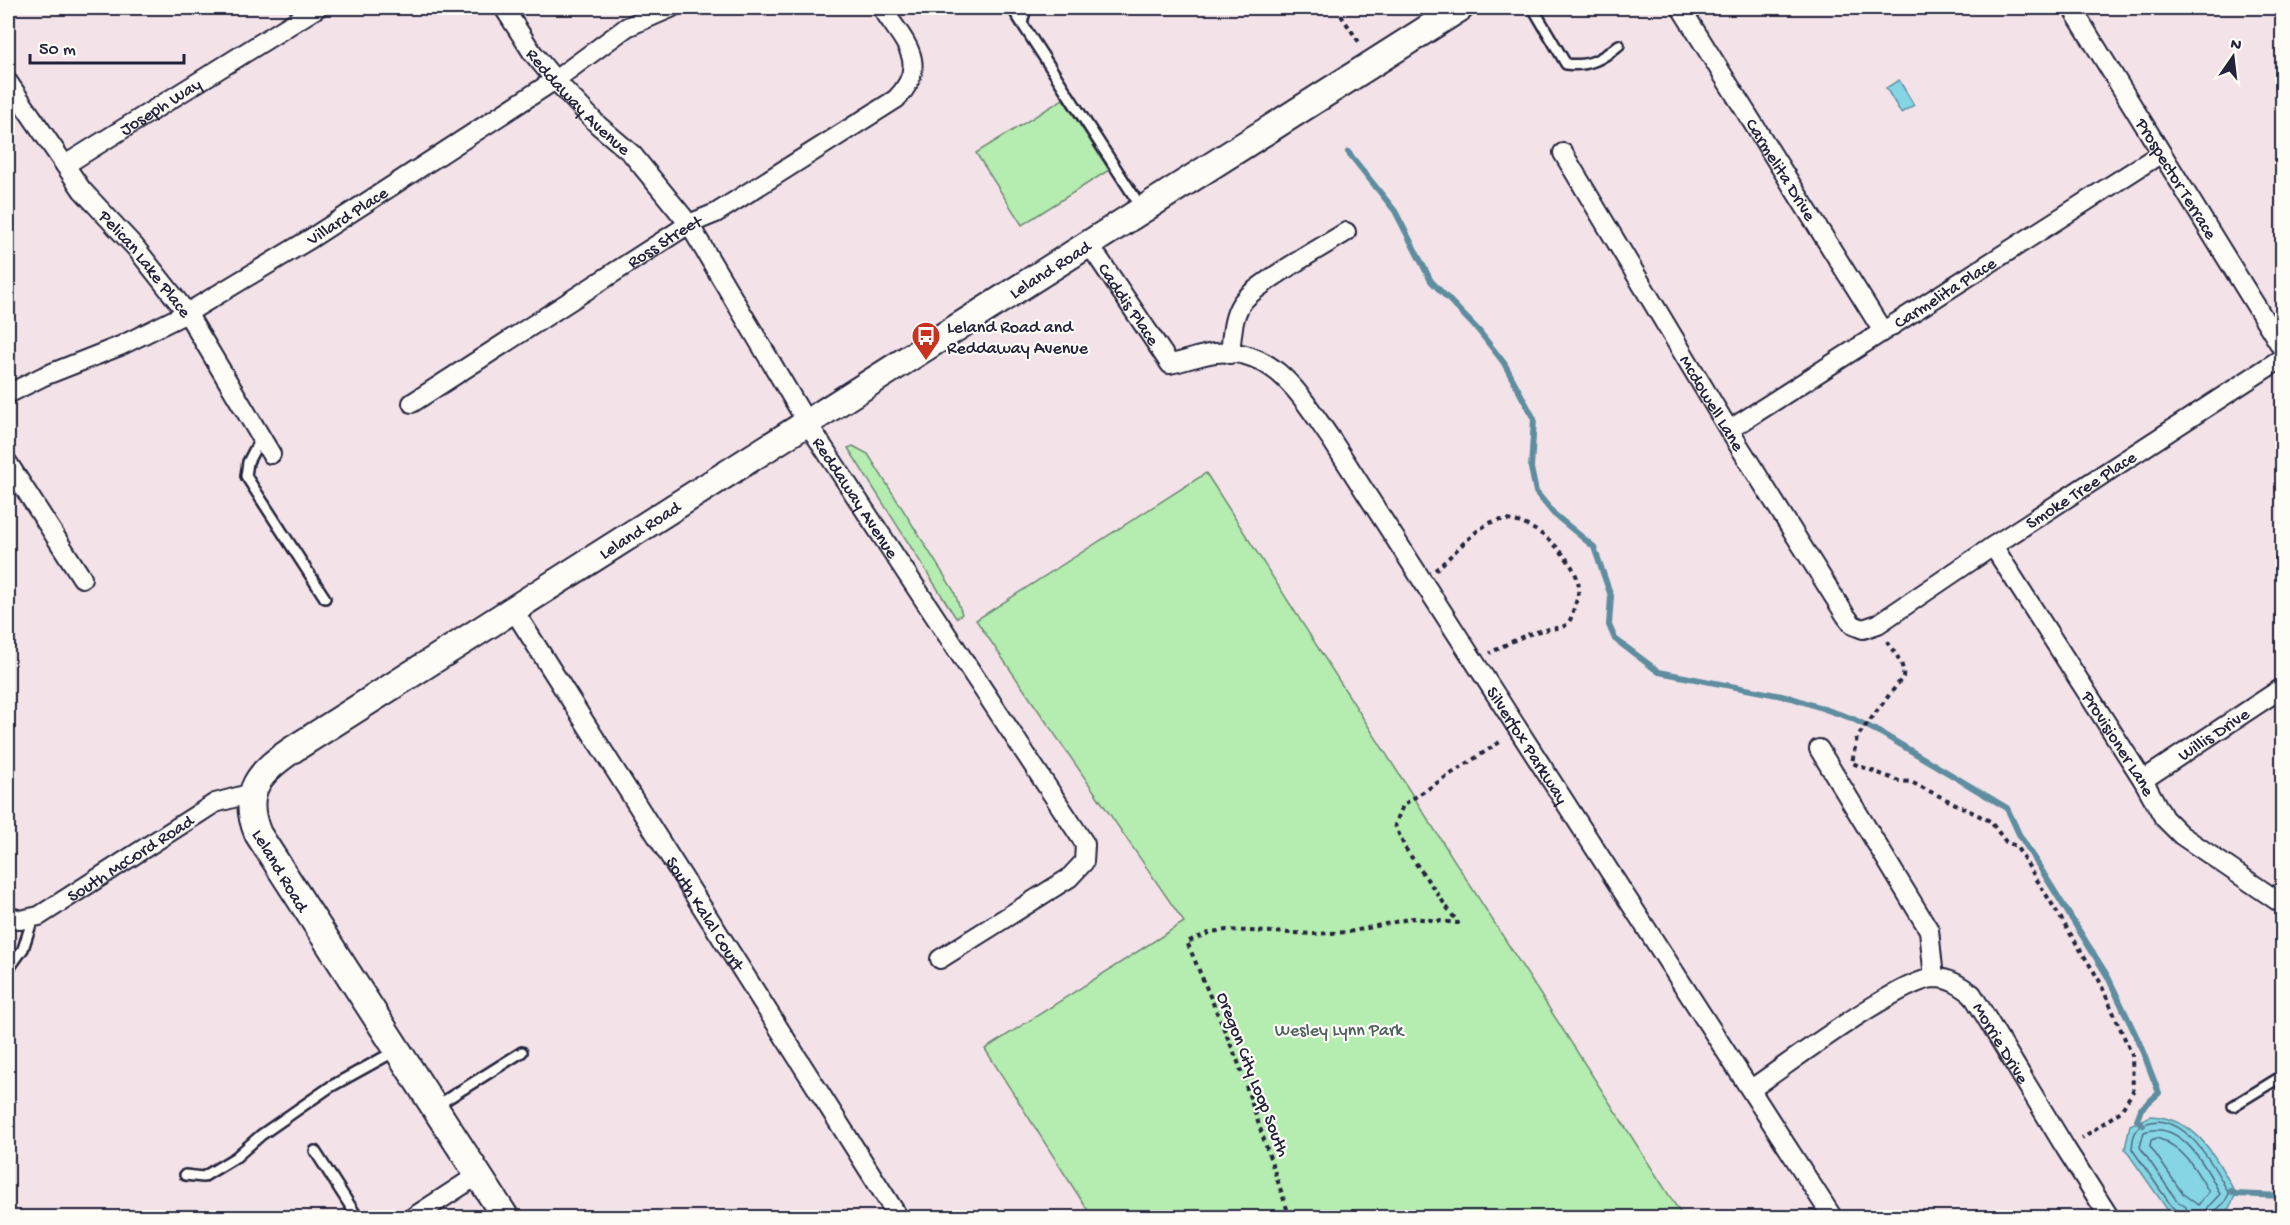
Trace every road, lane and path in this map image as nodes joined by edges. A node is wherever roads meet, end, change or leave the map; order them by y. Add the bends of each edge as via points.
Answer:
1 (317, 8) edge
2 (504, 8) edge
3 (671, 8) edge
4 (882, 8) edge
5 (1012, 8) edge
6 (1026, 8) edge
7 (1336, 8) edge
8 (1460, 8) edge
9 (1533, 8) edge
10 (1681, 8) edge
11 (2072, 8) edge
12 (1022, 22) junction
13 (1619, 45) dead end
14 (1373, 63) junction
15 (555, 80) junction
16 (8, 82) edge
17 (1563, 153) dead end
18 (2160, 154) junction
19 (65, 165) junction
20 (1143, 210) junction
21 (689, 224) junction
22 (1346, 232) dead end
23 (1089, 244) junction
24 (187, 313) junction
25 (1882, 330) junction
26 (2283, 348) edge
27 (1230, 354) junction
28 (2283, 358) edge
29 (1170, 364) joint
30 (8, 394) edge
31 (412, 403) dead end
32 (806, 421) junction
33 (1729, 430) junction
34 (261, 436) junction
35 (271, 454) dead end
36 (8, 463) edge
37 (1993, 546) junction
38 (82, 578) dead end
39 (1422, 580) junction
40 (324, 598) dead end
41 (513, 609) junction
42 (1878, 624) junction
43 (1475, 661) junction
44 (2283, 688) edge
45 (1519, 730) junction
46 (1819, 749) dead end
47 (2143, 780) junction
48 (252, 793) junction
49 (2283, 904) edge
50 (8, 916) edge
51 (33, 918) junction
52 (940, 959) dead end
53 (8, 970) edge
54 (1934, 978) junction
55 (397, 1050) junction
56 (522, 1052) dead end
57 (2283, 1076) edge
58 (1751, 1089) junction
59 (2233, 1106) dead end
60 (434, 1108) junction
61 (2082, 1138) dead end
62 (315, 1151) dead end
63 (478, 1175) junction
64 (185, 1176) dead end
65 (358, 1218) edge
66 (412, 1218) edge
67 (506, 1218) edge
68 (899, 1218) edge
69 (1290, 1218) edge
70 (1833, 1218) edge
71 (2110, 1218) edge

1 - 19 street, Joseph Way
2 - 15 street, Reddaway Avenue
3 - 15 street, Villard Place via 627,27
4 - 21 street, Ross Street via 914,62 907,87 896,99 716,213
5 - 12 lane
6 - 12 lane
7 - 14 path
8 - 14 street, Leland Road
9 - 13 lane via 1566,64 1582,66 1602,59
10 - 25 street, Carmelita Drive
11 - 18 street, Prospector Terrace via 2139,113
12 - 20 lane
14 - 20 street, Leland Road
15 - 21 street, Reddaway Avenue via 632,154
15 - 24 street, Villard Place via 310,239
16 - 19 street, Pelican Lake Place
17 - 33 street, Mcdowell Lane
18 - 25 street, Carmelita Place
18 - 26 street, Prospector Terrace
19 - 24 street, Pelican Lake Place
20 - 23 street, Leland Road
21 - 31 street, Ross Street
21 - 32 street, Reddaway Avenue
22 - 27 street via 1275,276 1242,303 1233,324
23 - 29 street, Caddis Place
23 - 32 street, Leland Road
24 - 30 street, Villard Place
24 - 34 street, Pelican Lake Place
25 - 33 street, Carmelita Place
27 - 29 street, Silverfox Parkway via 1216,353
27 - 39 street, Silverfox Parkway via 1248,355 1288,378
28 - 37 street, Smoke Tree Place
32 - 41 street, Leland Road
32 - 52 street, Reddaway Avenue via 1085,844 1084,861 1069,878
33 - 42 street, Mcdowell Lane via 1846,616 1863,629
34 - 35 street, Pelican Lake Place
34 - 40 lane via 248,462 246,476
36 - 38 street
37 - 42 street, Smoke Tree Place
37 - 47 street, Provisioner Lane
39 - 43 street, Silverfox Parkway
39 - 43 path via 1496,521 1528,525 1558,549 1571,568 1578,581 1578,594 1564,627 1540,631
41 - 48 street, Leland Road via 273,762
41 - 68 street, South Kalal Court
42 - 61 path via 1904,670 1899,685 1857,737 1852,763 1911,782 1990,821 2006,842 2016,846 2099,980 2133,1055 2133,1091 2121,1111
43 - 45 street, Silverfox Parkway
44 - 47 street, Willis Drive
45 - 58 street, Silverfox Parkway
45 - 69 path, Oregon City Loop South via 1399,810 1395,825 1405,848 1458,922 1413,918 1349,932 1315,934 1227,930 1187,942 1238,1062
46 - 54 street via 1929,930
47 - 49 street, Provisioner Lane via 2164,818 2181,835
48 - 51 street, South McCord Road via 215,803
48 - 55 street, Leland Road via 252,816 265,847
50 - 51 street via 20,920
51 - 53 lane via 23,949
54 - 58 street via 1893,994
54 - 71 street, Morrie Drive via 1949,980 1972,994
55 - 60 street, Leland Road
55 - 64 lane via 330,1087 203,1177
56 - 60 lane
57 - 59 lane
58 - 70 street, Silverfox Parkway
60 - 63 street, Leland Road
62 - 65 lane
63 - 66 street
63 - 67 street, Leland Road

